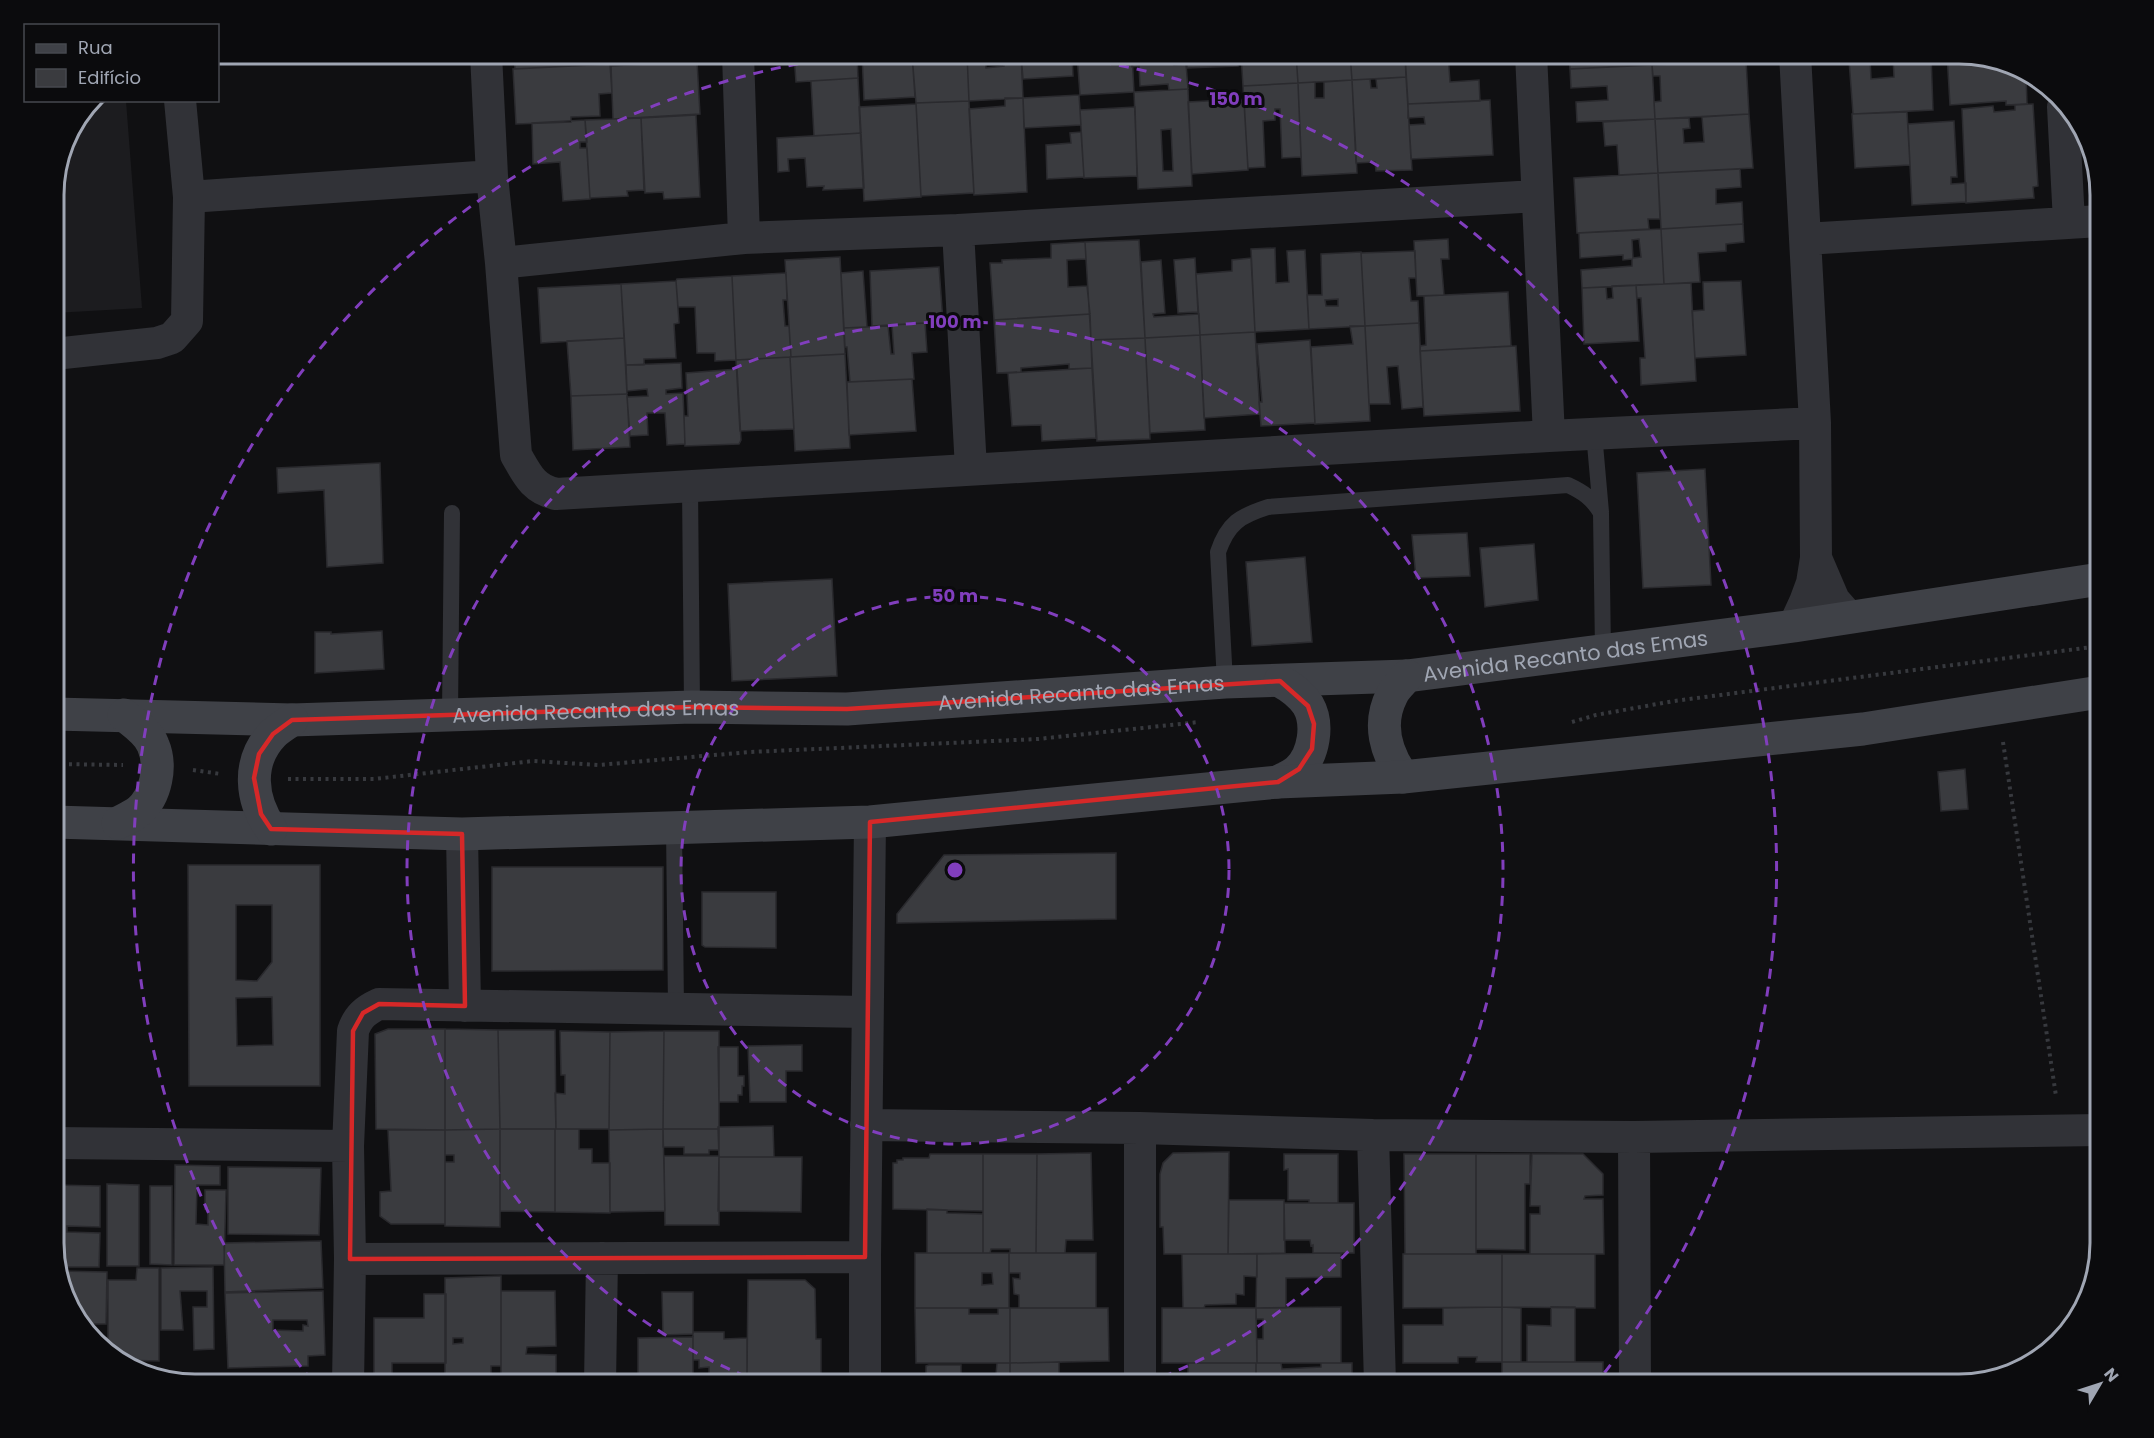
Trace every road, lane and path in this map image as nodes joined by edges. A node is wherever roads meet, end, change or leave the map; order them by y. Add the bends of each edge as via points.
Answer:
1 (486, 64) edge
2 (738, 64) edge
3 (1531, 64) edge
4 (1796, 64) edge
5 (180, 102) edge
6 (2063, 117) edge
7 (492, 176) junction
8 (1536, 196) junction
9 (189, 197) junction
10 (2090, 221) edge
11 (2069, 222) junction
12 (958, 230) junction
13 (744, 238) junction
14 (1805, 239) junction
15 (501, 263) junction
16 (65, 353) edge
17 (1815, 423) junction
18 (1594, 433) junction
19 (1549, 436) junction
20 (970, 469) junction
21 (690, 486) junction
22 (452, 513) dead end
23 (1601, 513) junction
24 (1815, 558) junction
25 (2090, 581) edge
26 (1849, 617) junction
27 (1794, 626) junction
28 (2090, 647) edge
29 (1602, 651) junction
30 (1407, 676) junction
31 (1280, 681) junction
32 (1225, 682) junction
33 (2090, 694) edge
34 (692, 707) junction
35 (1998, 708) junction
36 (65, 714) edge
37 (450, 714) junction
38 (124, 715) junction
39 (292, 720) junction
40 (1201, 722) dead end
41 (1562, 724) dead end
42 (65, 764) edge
43 (158, 765) junction
44 (1403, 777) junction
45 (254, 778) junction
46 (1278, 782) junction
47 (65, 822) edge
48 (870, 822) junction
49 (118, 823) junction
50 (674, 827) junction
51 (271, 830) junction
52 (462, 834) junction
53 (465, 1006) junction
54 (676, 1009) junction
55 (867, 1012) junction
56 (866, 1125) junction
57 (1140, 1128) junction
58 (2061, 1131) junction
59 (2090, 1131) edge
60 (1373, 1135) junction
61 (1634, 1137) junction
62 (65, 1143) edge
63 (348, 1146) junction
64 (865, 1257) junction
65 (602, 1258) junction
66 (350, 1259) junction
67 (348, 1374) edge
68 (600, 1374) edge
69 (865, 1374) edge
70 (1140, 1374) edge
71 (1380, 1374) edge
72 (1635, 1374) edge

1 - 7 street
2 - 13 street
3 - 8 street
4 - 14 street
5 - 9 street
6 - 11 street
7 - 9 street
7 - 15 street
8 - 12 street
8 - 19 street
9 - 16 street via 187,321 180,331 157,344
10 - 11 street
11 - 14 street
12 - 13 street
12 - 20 street
13 - 15 street
14 - 17 street
15 - 21 street via 516,455 534,483 542,491 556,494
17 - 18 street
17 - 24 street
18 - 19 street
18 - 23 lane
19 - 20 street
20 - 21 street
21 - 34 lane
22 - 37 lane
23 - 29 lane
23 - 32 lane via 1594,501 1568,485 1268,507 1253,512 1236,521 1224,534 1218,552
24 - 26 street via 1834,600
24 - 27 street via 1809,593
25 - 26 main road, Avenida Recanto das Emas
26 - 27 main road, Avenida Recanto das Emas
27 - 29 main road, Avenida Recanto das Emas
28 - 41 path via 1674,701
29 - 30 main road, Avenida Recanto das Emas
30 - 31 main road, Avenida Recanto das Emas
30 - 44 main road via 1392,695 1385,718 1386,742
31 - 32 main road, Avenida Recanto das Emas
31 - 46 main road via 1296,691 1308,706 1314,724 1308,756 1299,769
32 - 34 main road, Avenida Recanto das Emas via 848,709
33 - 35 main road
34 - 37 main road, Avenida Recanto das Emas
35 - 44 main road via 1863,729
35 - 58 path
36 - 38 main road, Avenida Recanto das Emas
37 - 39 main road, Avenida Recanto das Emas
38 - 39 main road, Avenida Recanto das Emas
38 - 43 main road via 141,728 153,745
39 - 45 main road via 273,734 259,754
40 - 45 path via 1038,739 750,752 598,765 533,761 374,779
42 - 43 path
43 - 45 path
43 - 49 main road via 154,790 139,811
44 - 46 main road
45 - 51 main road via 255,796
46 - 48 main road
47 - 49 main road
48 - 50 main road
48 - 55 street
49 - 51 main road
50 - 52 main road
50 - 54 lane
51 - 52 main road
52 - 53 street
53 - 54 street
53 - 63 street via 379,1004 357,1020 353,1030
54 - 55 street
55 - 56 street
56 - 57 street
56 - 64 street
57 - 60 street
57 - 70 street
58 - 59 street
58 - 61 street
60 - 61 street
60 - 71 street
61 - 72 street
62 - 63 street
63 - 66 street
64 - 65 street
64 - 69 street
65 - 66 street
65 - 68 street
66 - 67 street

